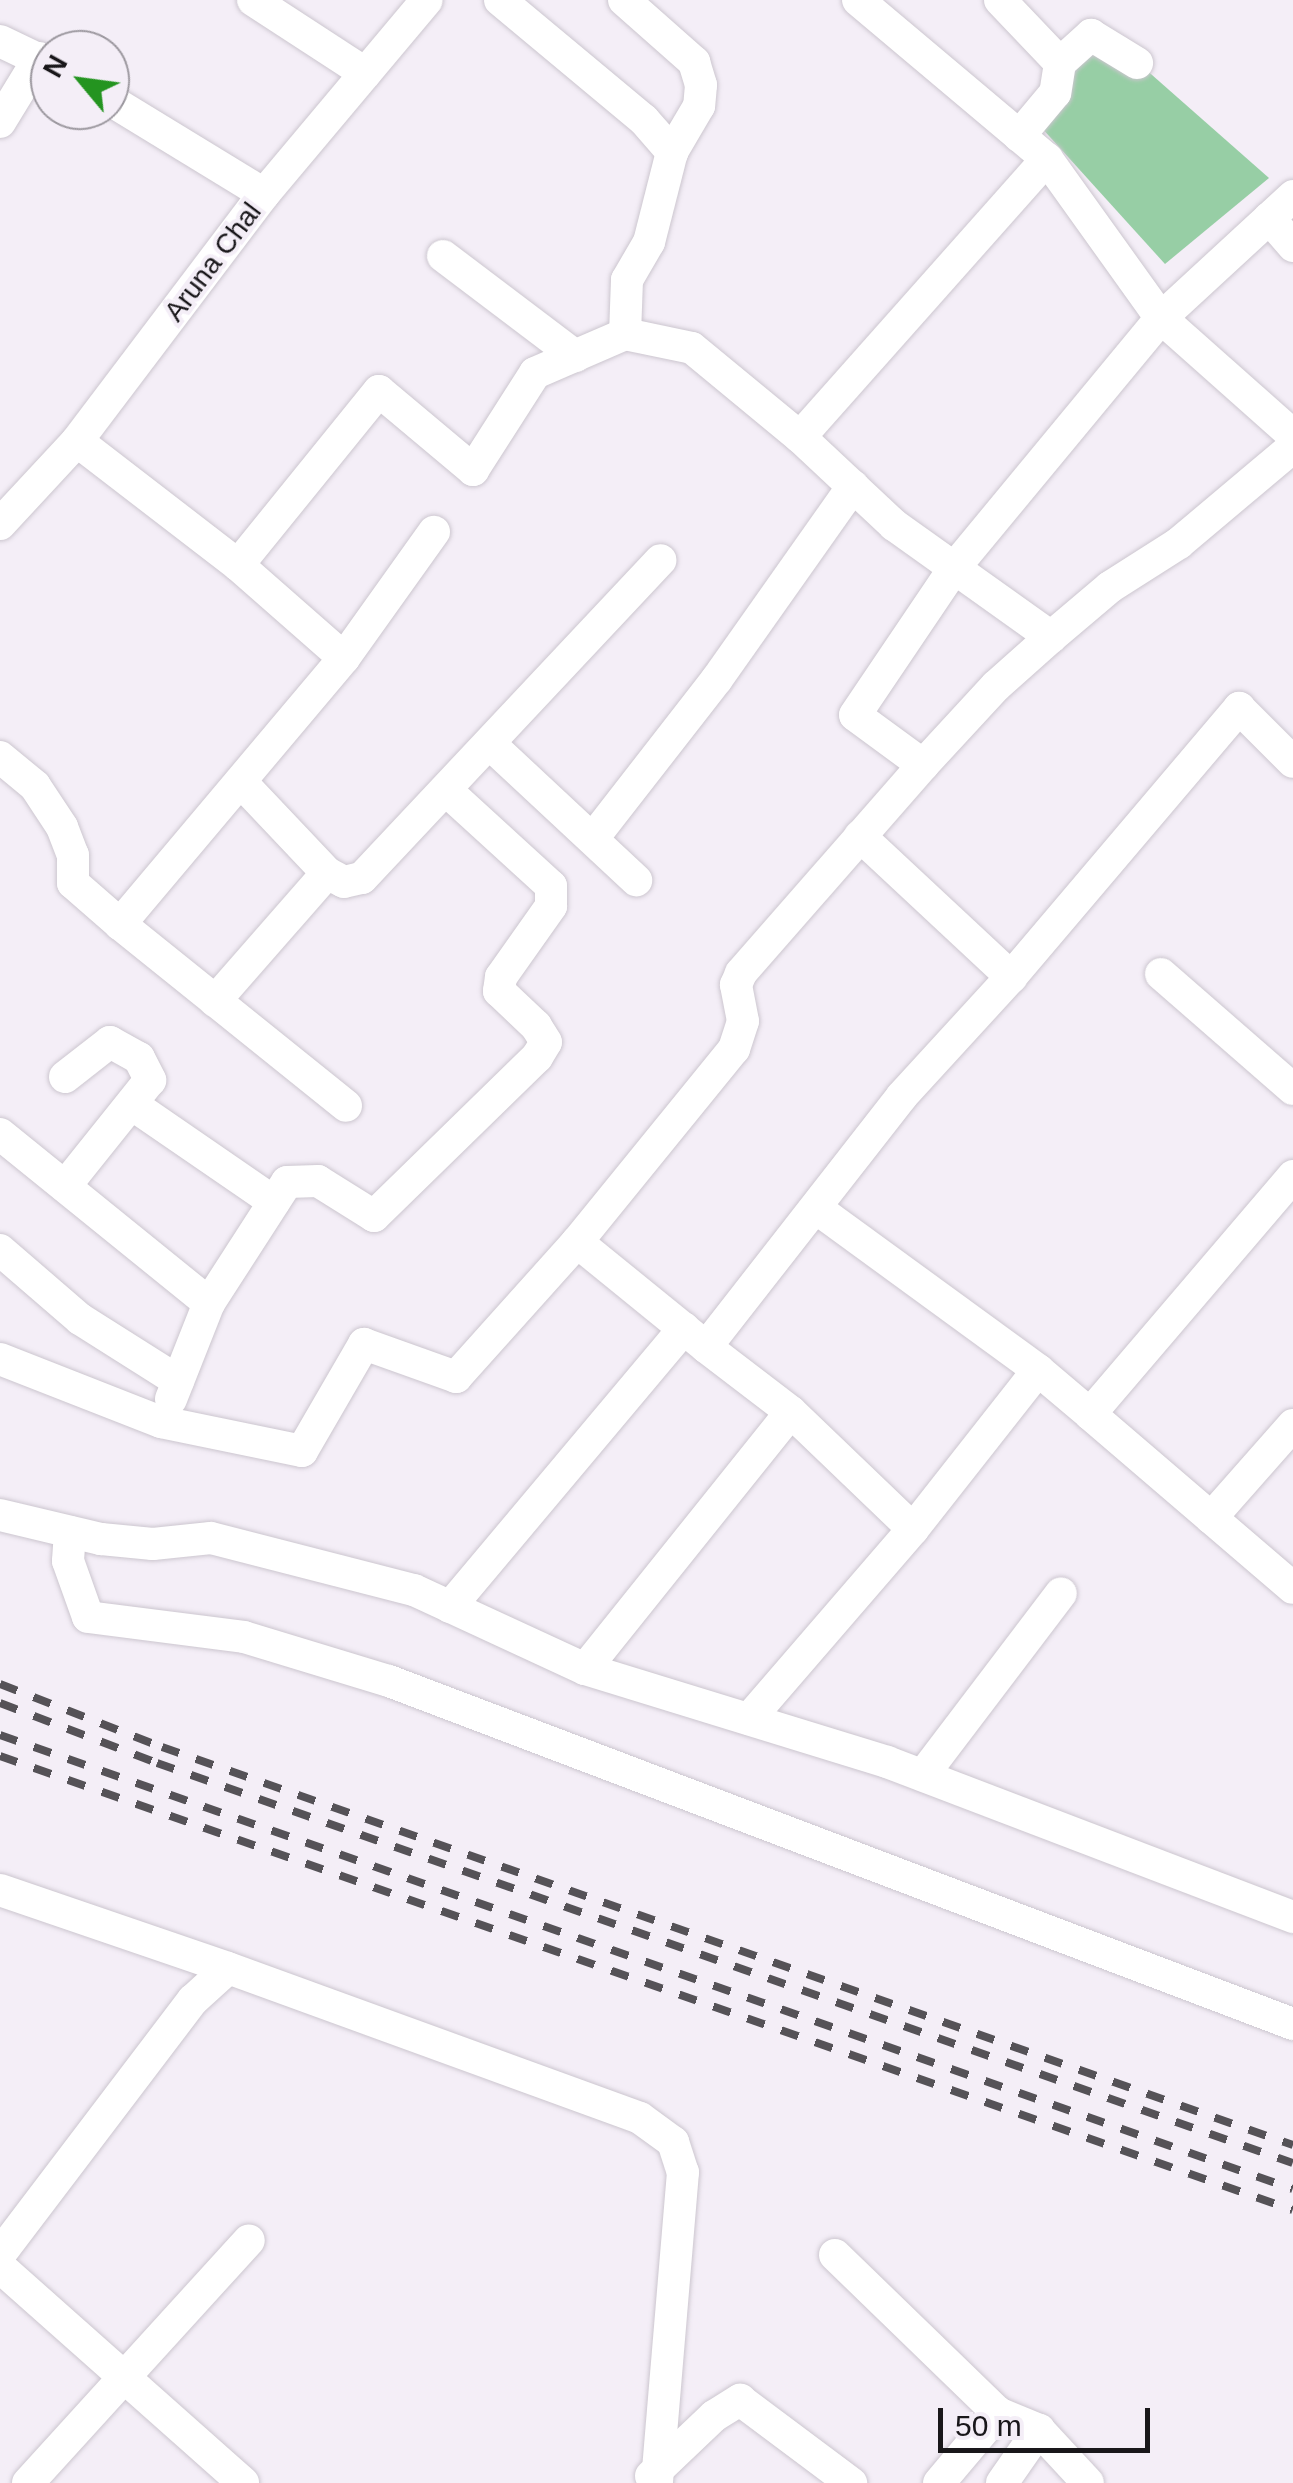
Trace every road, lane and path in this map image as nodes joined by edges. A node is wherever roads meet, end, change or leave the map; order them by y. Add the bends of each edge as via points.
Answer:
1 (252, 0) edge
2 (426, 0) edge
3 (500, 0) edge
4 (624, 0) edge
5 (858, 0) edge
6 (1000, 0) edge
7 (0, 41) edge
8 (30, 54) edge
9 (1060, 63) junction
10 (1137, 63) dead end
11 (366, 73) junction
12 (30, 81) edge
13 (130, 112) edge
14 (0, 122) edge
15 (1019, 136) junction
16 (672, 152) junction
17 (1046, 159) junction
18 (264, 194) junction
19 (1281, 207) edge
20 (1293, 246) edge
21 (442, 256) dead end
22 (1161, 318) junction
23 (625, 334) junction
24 (575, 356) junction
25 (1293, 435) edge
26 (800, 438) junction
27 (77, 441) junction
28 (1293, 446) edge
29 (853, 486) junction
30 (0, 524) edge
31 (434, 532) dead end
32 (661, 560) dead end
33 (238, 565) junction
34 (955, 566) junction
35 (1051, 637) junction
36 (344, 658) junction
37 (490, 744) junction
38 (0, 757) edge
39 (1293, 762) edge
40 (923, 765) junction
41 (241, 782) junction
42 (448, 790) junction
43 (860, 836) junction
44 (594, 837) junction
45 (327, 873) junction
46 (636, 880) dead end
47 (120, 924) junction
48 (1161, 974) dead end
49 (1010, 978) junction
50 (215, 1001) junction
51 (65, 1076) dead end
52 (1293, 1089) edge
53 (133, 1106) junction
54 (346, 1106) dead end
55 (0, 1134) edge
56 (1293, 1176) edge
57 (65, 1186) junction
58 (274, 1202) junction
59 (816, 1208) junction
60 (578, 1242) junction
61 (0, 1250) edge
62 (210, 1303) junction
63 (695, 1338) junction
64 (0, 1359) edge
65 (1038, 1370) junction
66 (178, 1381) junction
67 (791, 1412) junction
68 (1090, 1414) junction
69 (161, 1422) junction
70 (1293, 1425) edge
71 (0, 1514) edge
72 (1211, 1518) junction
73 (913, 1529) junction
74 (70, 1532) junction
75 (1293, 1588) edge
76 (1061, 1594) dead end
77 (450, 1607) junction
78 (585, 1669) junction
79 (749, 1720) junction
80 (923, 1776) junction
81 (0, 1890) edge
82 (1293, 1916) edge
83 (228, 1968) junction
84 (1293, 2024) edge
85 (249, 2240) dead end
86 (0, 2254) edge
87 (835, 2254) dead end
88 (0, 2267) edge
89 (120, 2378) junction
90 (998, 2412) junction
91 (1039, 2430) junction
92 (653, 2479) edge
93 (28, 2483) edge
94 (243, 2483) edge
95 (852, 2483) edge
96 (938, 2483) edge
97 (1002, 2483) edge
98 (1088, 2483) edge

1 - 11 street
2 - 11 street, Aruna Chal
3 - 16 street via 644,120
4 - 16 street via 694,62 702,85 699,106
5 - 15 street
6 - 9 street
7 - 8 street
9 - 10 street via 1091,34
9 - 15 street via 1055,93
11 - 18 street, Aruna Chal
12 - 14 street
13 - 18 street
15 - 17 street
16 - 23 street via 648,242 627,280
17 - 22 street
17 - 26 street
18 - 27 street, Aruna Chal
19 - 20 street
19 - 22 street
21 - 24 street
22 - 25 street
22 - 34 street
23 - 24 street
23 - 26 street via 692,348
24 - 33 street via 535,373 473,470 378,390
26 - 29 street
27 - 30 street, Aruna Chal
27 - 33 street
28 - 35 street via 1179,543
29 - 34 street via 894,525
29 - 44 street via 717,679
31 - 36 street
32 - 37 street
33 - 36 street
34 - 35 street
34 - 40 street via 855,716
35 - 40 street
36 - 41 street
37 - 42 street
37 - 44 street
38 - 47 street via 35,786 62,827 73,855 73,883
39 - 49 street via 1239,708
40 - 43 street
41 - 45 street
41 - 47 street
42 - 45 street via 362,878 344,882
42 - 58 street via 551,886 551,906 500,978 499,991 546,1042 374,1216 318,1181 288,1182
43 - 49 street
43 - 60 street via 741,973 736,985 743,1021 734,1049
44 - 46 street
45 - 50 street
47 - 50 street
48 - 52 street
49 - 59 street via 902,1096
50 - 54 street
51 - 53 street via 110,1042 126,1048 148,1068 150,1080
53 - 57 street
53 - 58 street
55 - 57 street
56 - 68 street
57 - 62 street
58 - 62 street
59 - 63 street
59 - 65 street
60 - 63 street
60 - 69 street via 456,1377 364,1344 302,1451
61 - 66 street via 80,1320
62 - 66 street
63 - 67 street
63 - 77 street
64 - 69 street
65 - 68 street
65 - 73 street
66 - 69 street
67 - 73 street
67 - 78 street
68 - 72 street
70 - 72 street
71 - 74 street
72 - 75 street
73 - 79 street
74 - 77 street via 153,1544 212,1538 414,1590
74 - 84 street via 68,1562 88,1616 244,1637 390,1681
76 - 80 street
77 - 78 street
78 - 79 street
79 - 80 street
80 - 82 street
81 - 83 street
83 - 86 street via 193,2000
83 - 92 street via 640,2118 673,2142 684,2172
85 - 89 street
87 - 90 street
88 - 89 street
89 - 93 street
89 - 94 street
90 - 91 street
90 - 96 street
91 - 97 street
91 - 98 street
92 - 95 street via 740,2400

